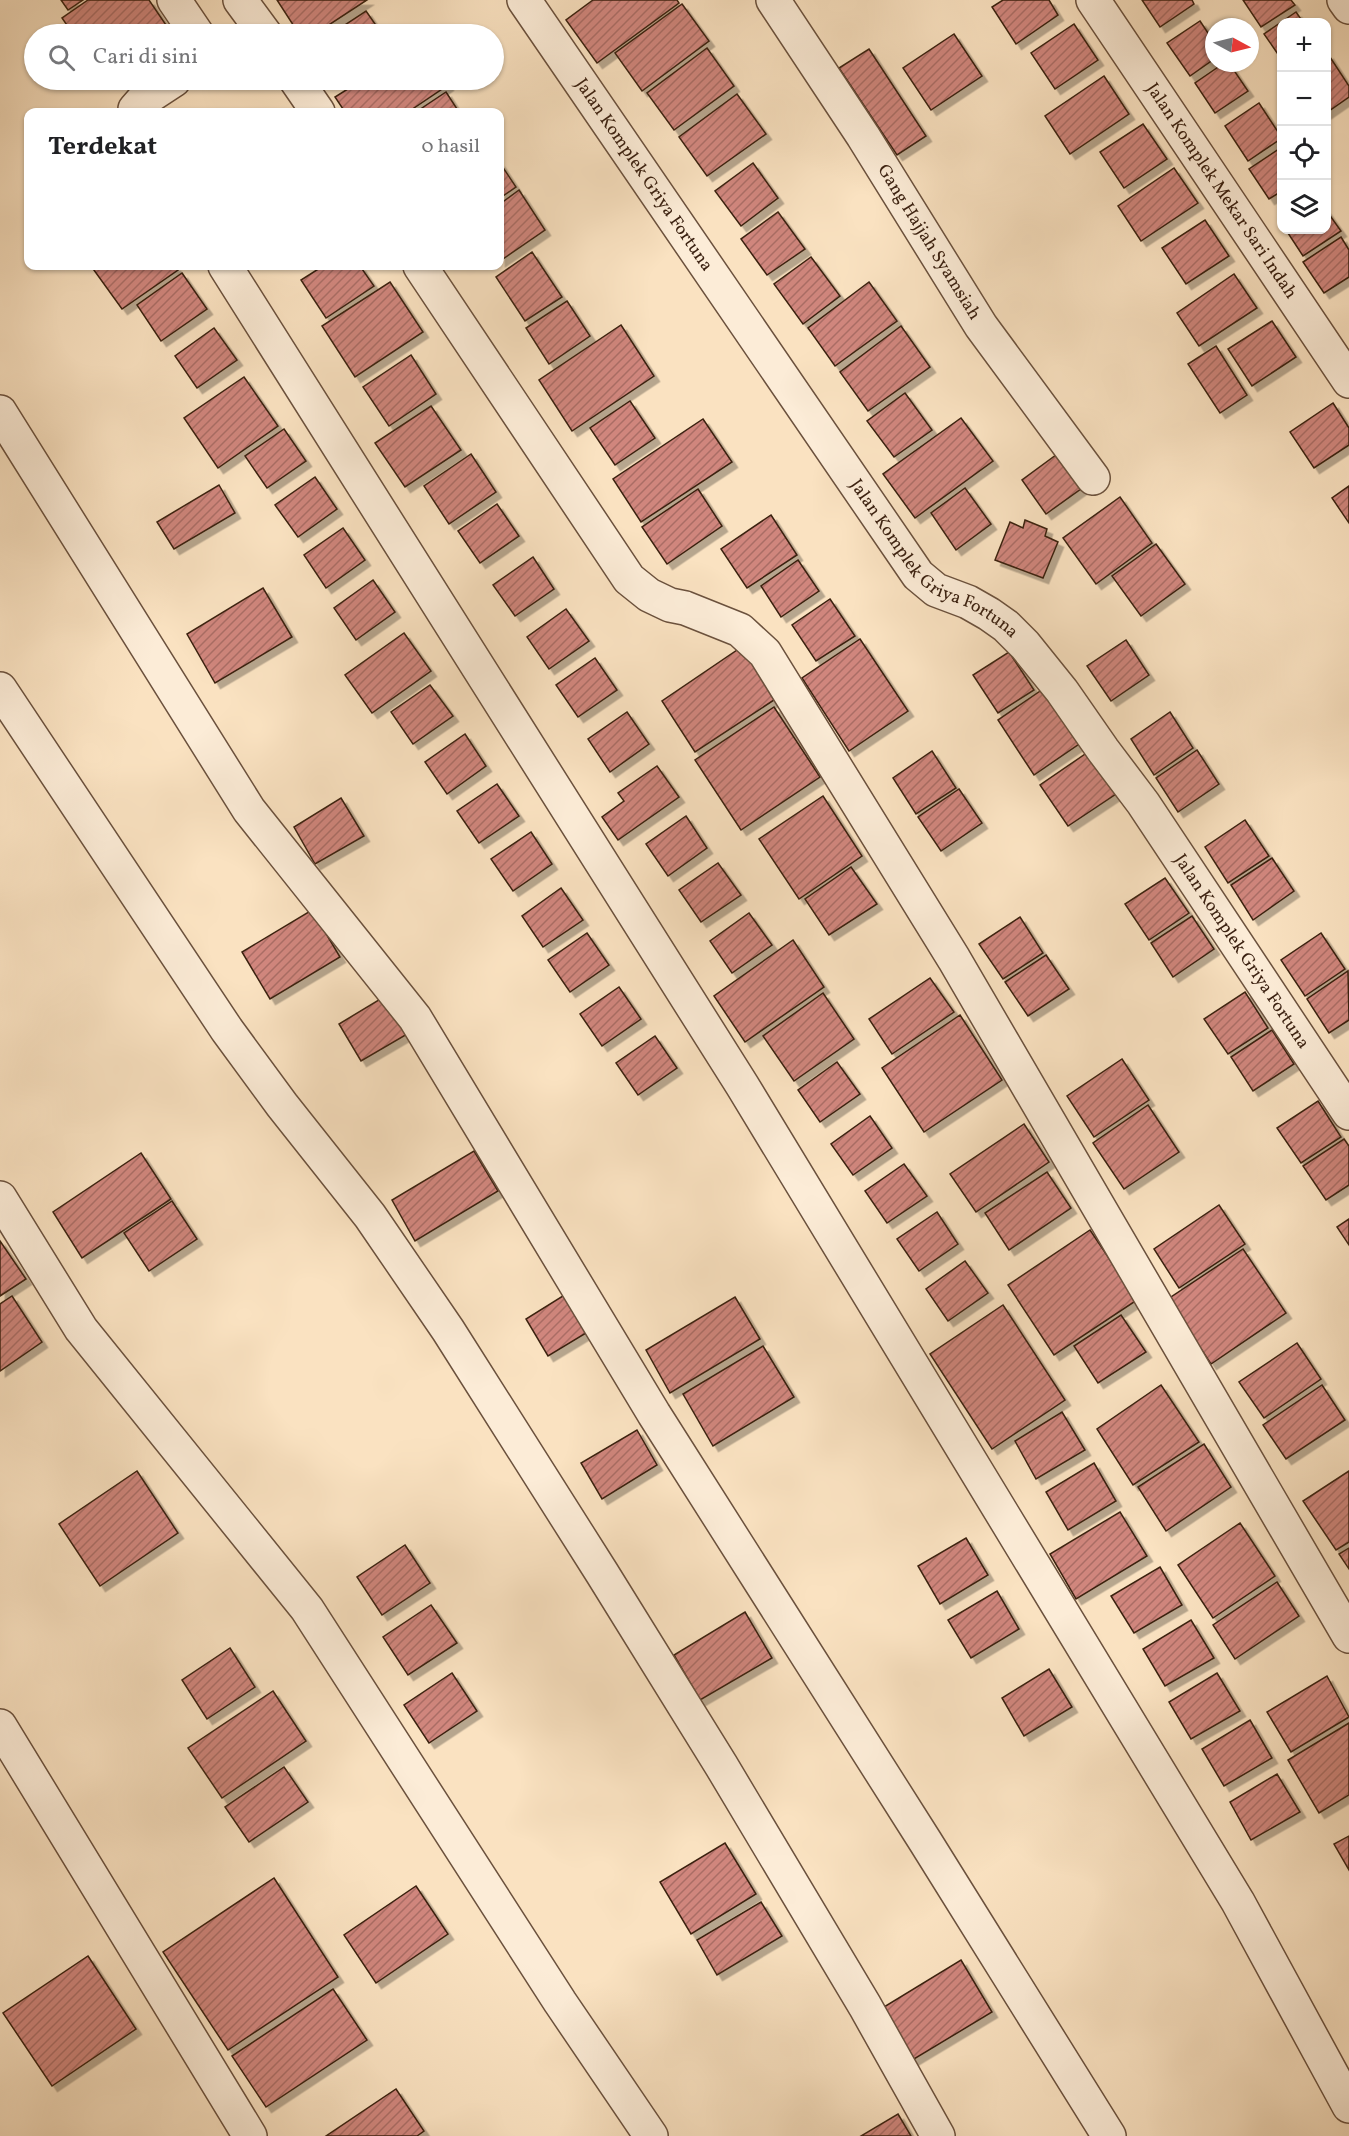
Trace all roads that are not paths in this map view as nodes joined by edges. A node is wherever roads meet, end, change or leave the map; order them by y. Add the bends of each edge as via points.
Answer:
1 (174, 0) edge
2 (240, 0) edge
3 (524, 0) edge
4 (773, 0) edge
5 (1093, 0) edge
6 (1344, 0) edge
7 (1349, 7) edge
8 (190, 24) edge
9 (258, 24) edge
10 (159, 90) edge
11 (303, 90) edge
12 (137, 108) edge
13 (315, 108) edge
14 (228, 270) edge
15 (423, 270) edge
16 (1349, 381) edge
17 (0, 412) edge
18 (1093, 478) dead end
19 (0, 689) edge
20 (1349, 1113) edge
21 (0, 1198) edge
22 (1349, 1636) edge
23 (0, 1726) edge
24 (1349, 2106) edge
25 (250, 2136) edge
26 (651, 2136) edge
27 (938, 2136) edge
28 (1109, 2136) edge

1 - 8 street
2 - 9 street
3 - 20 street, Jalan Komplek Griya Fortuna via 918,575 936,591 968,602 1006,626 1062,691 1143,802
4 - 18 street, Gang Hajjah Syamsiah via 981,326
5 - 16 street, Jalan Komplek Mekar Sari Indah
6 - 7 street
10 - 12 street
11 - 13 street
14 - 24 street via 742,1086 1238,1902
15 - 22 street via 629,579 670,605 740,630 765,653 954,959
17 - 28 street via 249,810 415,1018 661,1424
19 - 27 street via 227,1030 370,1216 448,1330 721,1765
21 - 26 street via 81,1329 307,1609
23 - 25 street

